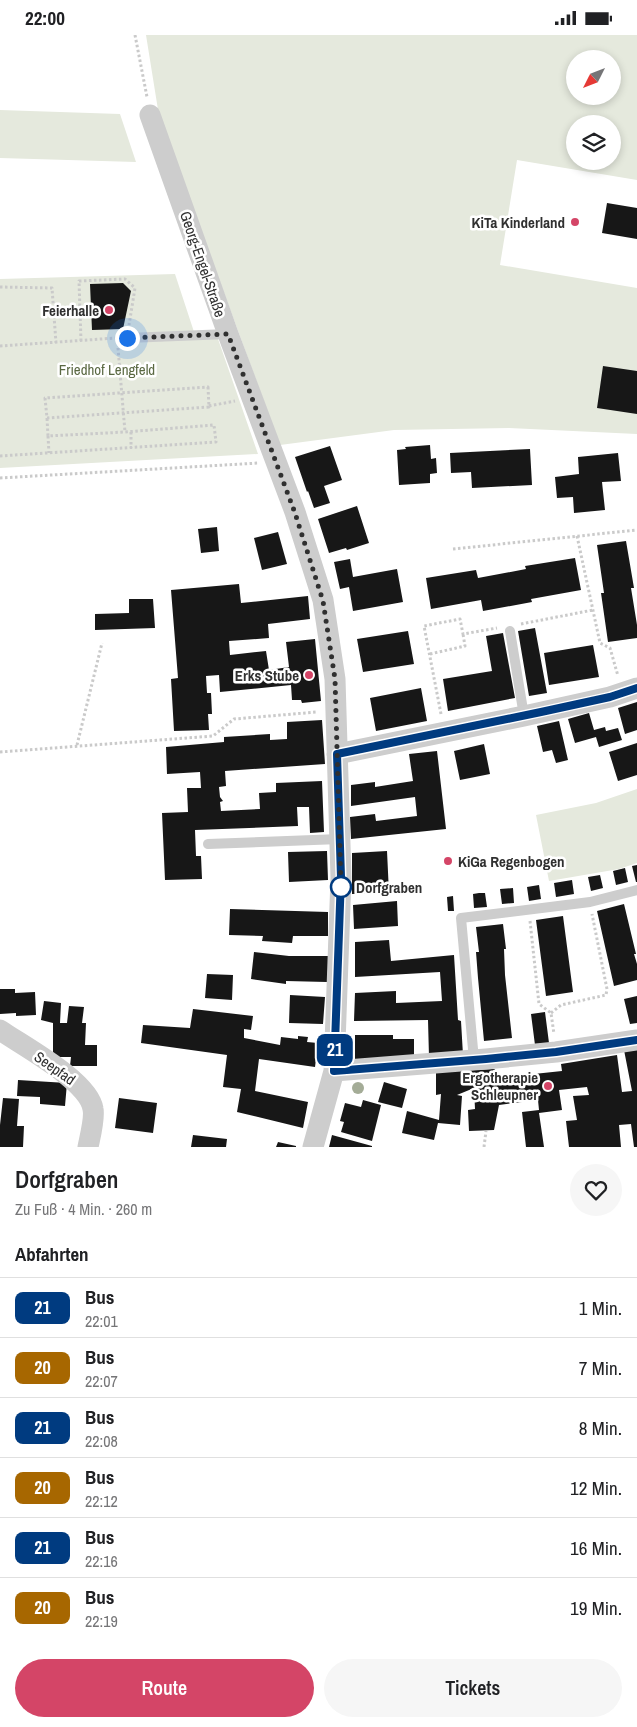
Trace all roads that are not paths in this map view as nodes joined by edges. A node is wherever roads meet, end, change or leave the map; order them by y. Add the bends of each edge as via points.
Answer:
1 (150, 115) road end
2 (228, 334) junction
3 (122, 338) road end
4 (505, 630) road end
5 (630, 690) edge
6 (524, 716) junction
7 (337, 754) junction
8 (340, 839) junction
9 (208, 843) dead end
10 (637, 890) edge
11 (0, 1030) edge
12 (637, 1039) edge
13 (474, 1060) junction
14 (334, 1071) junction
15 (88, 1147) edge
16 (313, 1147) edge

1 - 2 street, Georg-Engel-Straße
2 - 3 lane
2 - 7 street, Georg-Engel-Straße via 277,462 323,601 335,679
4 - 6 lane
5 - 6 street
6 - 7 street
7 - 8 street, Georg-Engel-Straße
8 - 9 lane
8 - 14 street, Georg-Engel-Straße
10 - 13 lane via 590,902 461,918
11 - 15 street, Seepfad via 74,1079 86,1093 93,1109
12 - 13 street via 556,1052
13 - 14 street
14 - 16 street, Georg-Engel-Straße

